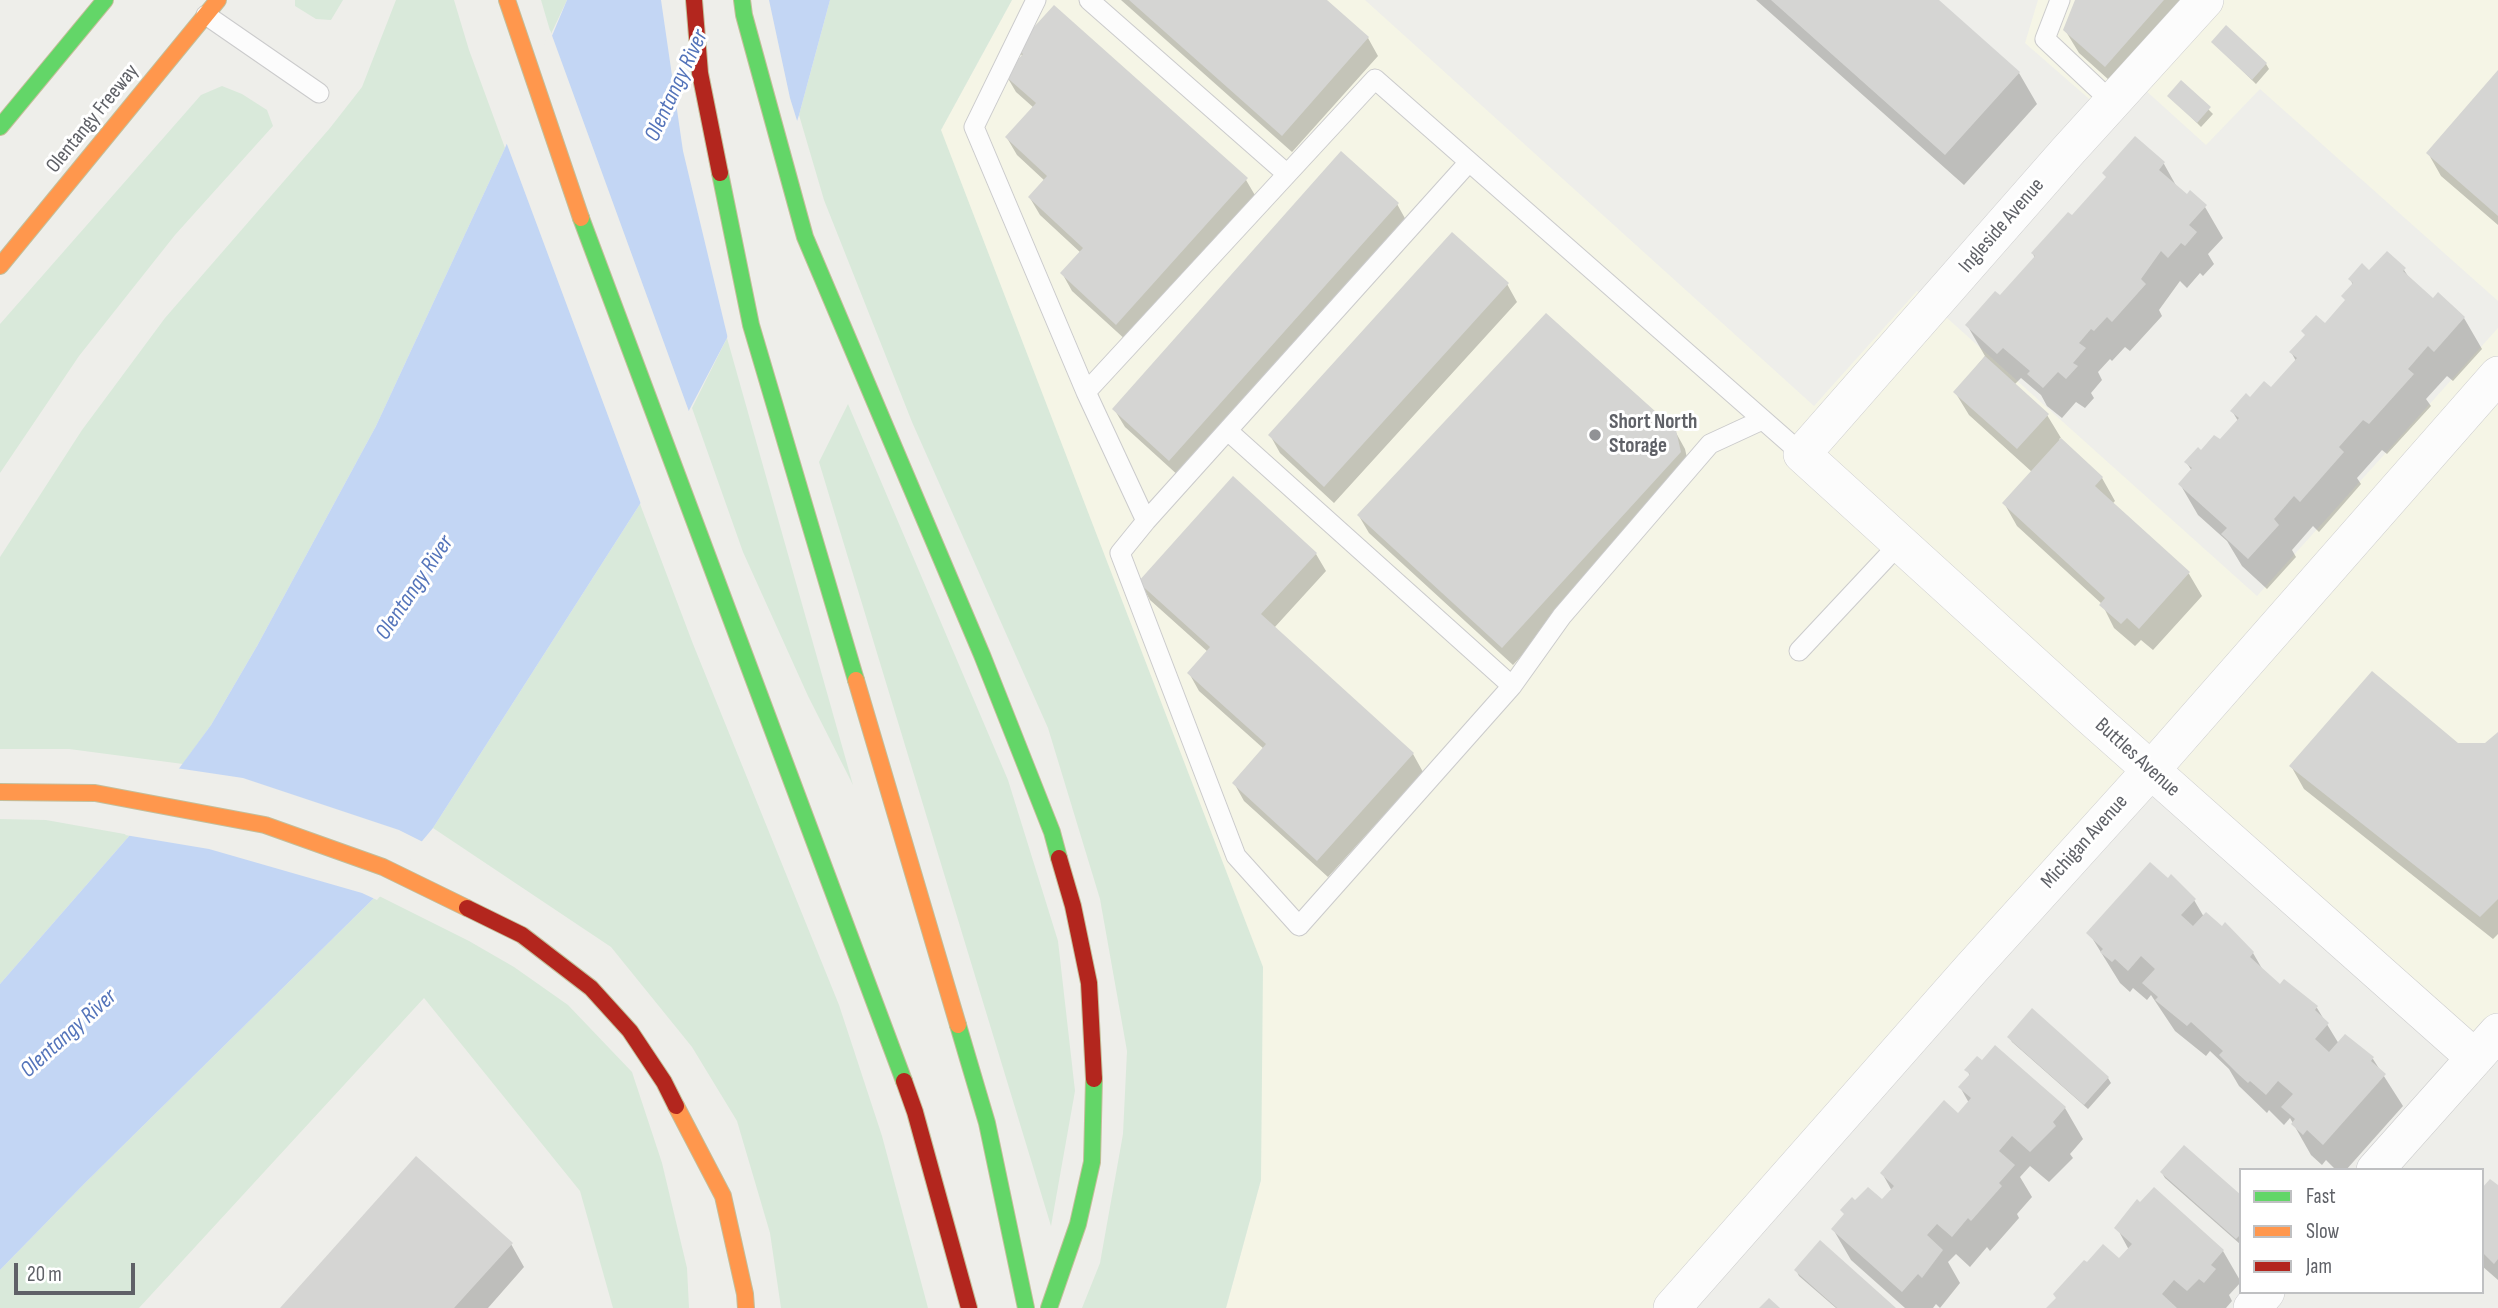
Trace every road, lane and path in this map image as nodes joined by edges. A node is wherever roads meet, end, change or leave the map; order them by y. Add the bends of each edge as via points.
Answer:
1 (105, 0) edge
2 (507, 0) edge
3 (694, 0) edge
4 (742, 0) edge
5 (1036, 0) edge
6 (1089, 0) edge
7 (2060, 0) edge
8 (2205, 0) edge
9 (212, 8) edge
10 (319, 93) dead end
11 (2112, 102) junction
12 (0, 127) edge
13 (1469, 162) junction
14 (1287, 174) junction
15 (0, 266) edge
16 (2498, 375) edge
17 (1086, 392) junction
18 (1762, 419) junction
19 (1228, 431) junction
20 (1802, 454) junction
21 (1146, 521) junction
22 (1900, 543) junction
23 (1799, 651) dead end
24 (1512, 686) junction
25 (2151, 770) junction
26 (0, 792) edge
27 (2486, 1045) edge
28 (2377, 1168) edge
29 (2264, 1294) edge
30 (746, 1308) edge
31 (969, 1308) edge
32 (1026, 1308) edge
33 (1049, 1308) edge
34 (1672, 1308) edge
35 (2252, 1308) edge

1 - 12 highway
2 - 31 highway via 576,203 915,1112
3 - 32 highway via 700,73 751,325 987,1123
4 - 33 highway via 805,237 982,655 1052,832 1073,906 1089,984 1095,1101 1092,1162 1078,1224
5 - 17 lane via 974,127
6 - 14 lane
7 - 11 lane via 2045,39
8 - 11 street, Ingleside Avenue
9 - 10 lane
9 - 15 highway, Olentangy Freeway
11 - 20 street, Ingleside Avenue
13 - 14 lane via 1375,79
13 - 18 lane
13 - 19 lane
14 - 17 lane
16 - 25 street, Michigan Avenue
17 - 21 lane
18 - 20 lane
18 - 24 lane via 1710,444 1562,616
19 - 21 lane
19 - 24 lane
20 - 22 street, Buttles Avenue
21 - 24 lane via 1120,553 1236,856 1299,926
22 - 23 lane
22 - 25 street, Buttles Avenue
25 - 27 street, Buttles Avenue
25 - 34 street, Michigan Avenue
26 - 30 highway via 95,793 265,825 383,867 522,935 591,988 630,1031 664,1082 723,1196
27 - 28 street
29 - 35 street

